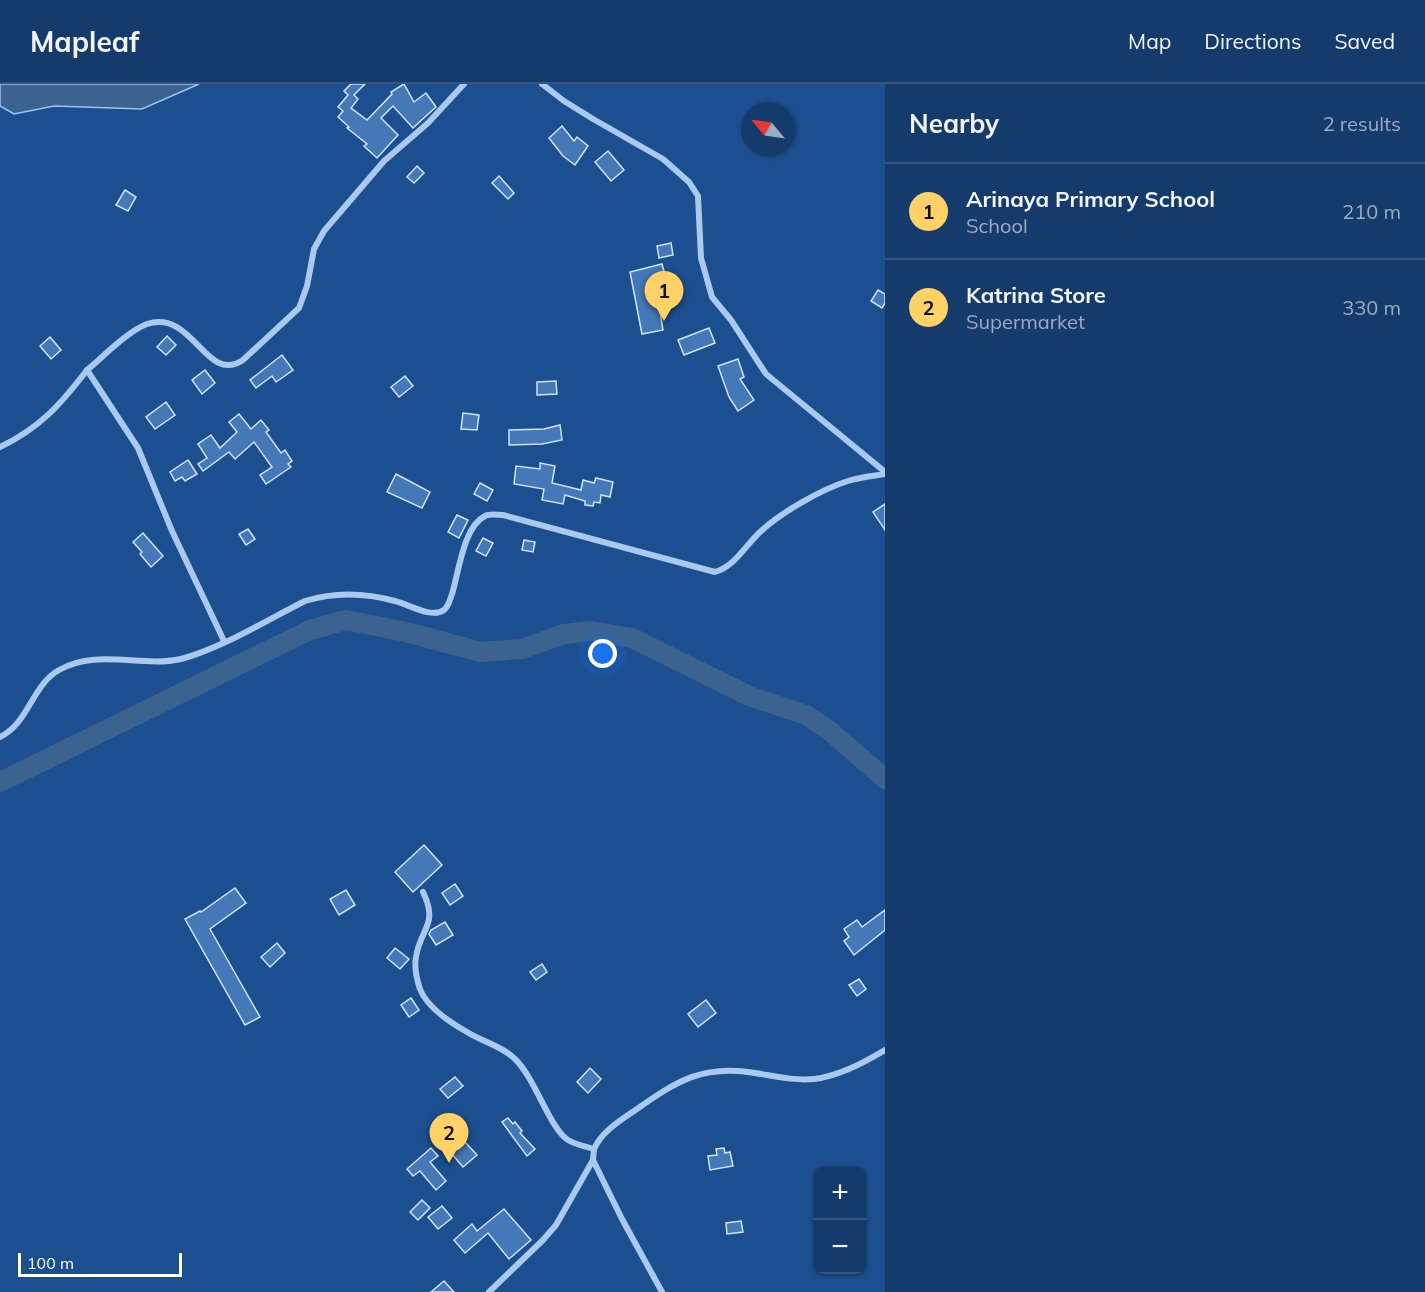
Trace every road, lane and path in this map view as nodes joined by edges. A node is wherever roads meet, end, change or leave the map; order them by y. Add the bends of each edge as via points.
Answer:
1 (464, 84) edge
2 (542, 84) edge
3 (87, 370) junction
4 (0, 447) edge
5 (885, 473) edge
6 (225, 641) junction
7 (0, 737) edge
8 (423, 892) dead end
9 (885, 1050) edge
10 (594, 1149) junction
11 (593, 1160) junction
12 (489, 1292) edge
13 (662, 1292) edge

1 - 3 street via 428,123 384,161 324,231 314,249 299,308 243,360 236,365 224,365 205,353 180,328 158,322 136,330
2 - 5 street via 663,159 689,182 698,196 701,258 712,297 766,374
3 - 4 street via 43,421
3 - 6 street via 138,448 172,531
5 - 6 street via 849,480 800,504 762,530 727,568 715,572 503,515 486,515 467,537 459,574 443,611 435,613 384,598 320,596
6 - 7 street via 180,659 103,659 60,669 41,688 18,724
8 - 10 street via 430,917 415,964 425,999 467,1032 516,1060 561,1134
9 - 10 street via 843,1071 814,1079 730,1070 696,1074 624,1118 604,1134
10 - 11 street
11 - 12 street via 556,1225
11 - 13 street

